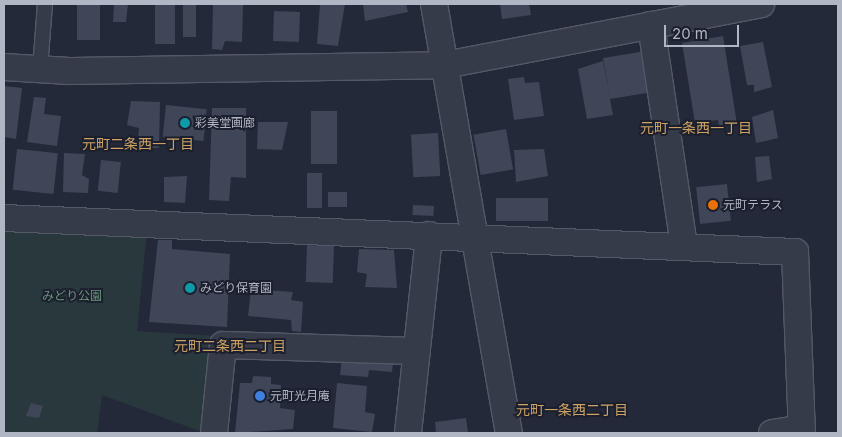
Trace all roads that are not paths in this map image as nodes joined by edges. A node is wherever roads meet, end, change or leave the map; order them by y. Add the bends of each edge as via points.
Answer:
1 (45, 4) edge
2 (434, 4) edge
3 (761, 4) edge
4 (652, 25) junction
5 (445, 65) junction
6 (4, 67) edge
7 (40, 69) junction
8 (4, 218) edge
9 (429, 235) junction
10 (477, 236) junction
11 (684, 247) junction
12 (417, 352) junction
13 (802, 431) edge
14 (214, 433) edge
15 (408, 433) edge
16 (509, 433) edge
17 (772, 433) edge

1 - 7 lane
2 - 5 street
3 - 4 street
4 - 5 street
4 - 11 street
5 - 7 street
5 - 10 street
6 - 7 street
8 - 9 street
9 - 10 street
9 - 12 street
10 - 11 street
10 - 16 street
11 - 13 street via 795,252
12 - 14 street via 223,345
12 - 15 street
13 - 17 street

